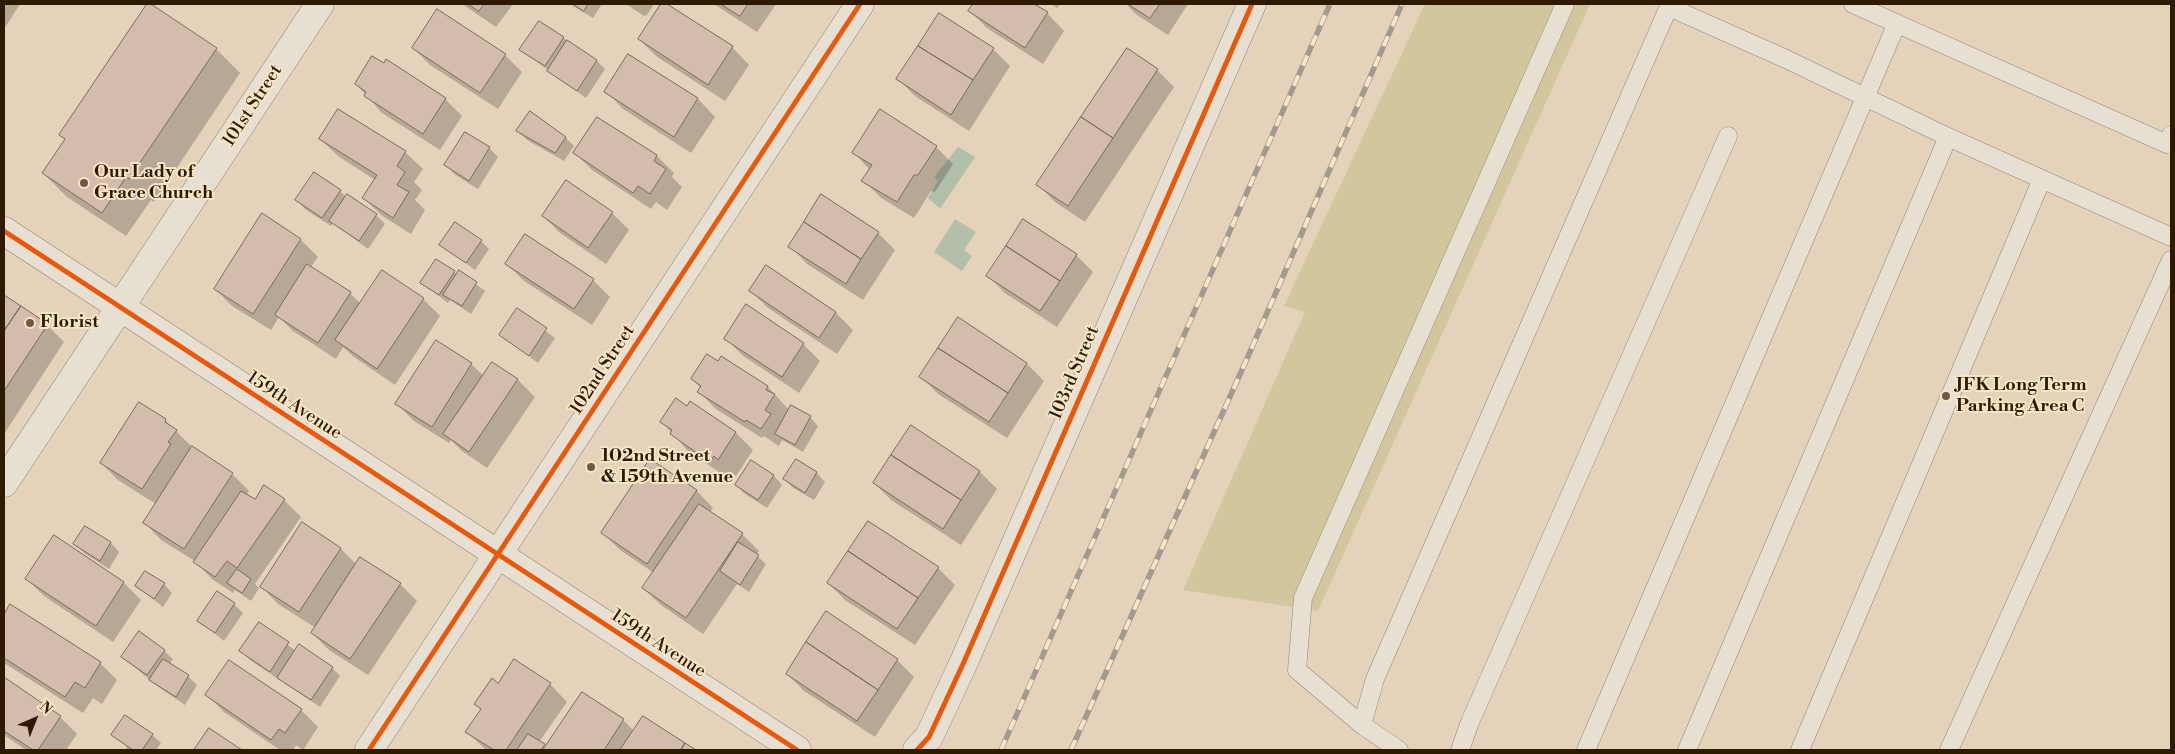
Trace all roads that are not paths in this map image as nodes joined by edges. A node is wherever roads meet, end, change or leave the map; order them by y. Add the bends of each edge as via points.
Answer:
1 (320, 4) edge
2 (860, 4) edge
3 (1252, 4) edge
4 (1565, 4) edge
5 (1853, 4) edge
6 (1670, 5) edge
7 (1897, 23) junction
8 (1865, 98) junction
9 (2171, 135) edge
10 (1728, 136) dead end
11 (1948, 137) junction
12 (2042, 179) junction
13 (4, 231) edge
14 (2171, 237) edge
15 (2171, 260) edge
16 (120, 308) junction
17 (4, 483) edge
18 (497, 556) junction
19 (1362, 725) junction
20 (783, 747) edge
21 (376, 748) edge
22 (917, 750) edge
23 (1399, 750) edge
24 (1460, 750) edge
25 (1586, 750) edge
26 (1687, 750) edge
27 (1800, 750) edge
28 (1949, 750) edge

1 - 16 street, 101st Street
2 - 18 street, 102nd Street
3 - 22 street, 103rd Street via 963,664 929,736
4 - 19 lane via 1303,598 1297,670
5 - 7 lane
6 - 8 lane
6 - 19 lane via 1375,679
7 - 8 lane
7 - 9 lane via 2167,144
8 - 11 lane
8 - 25 lane
10 - 24 lane
11 - 12 lane
11 - 26 lane
12 - 14 lane
12 - 27 lane
13 - 16 street, 159th Avenue
15 - 28 lane
16 - 17 street, 101st Street
16 - 18 street, 159th Avenue
18 - 20 street, 159th Avenue
18 - 21 street, 102nd Street
19 - 23 lane

